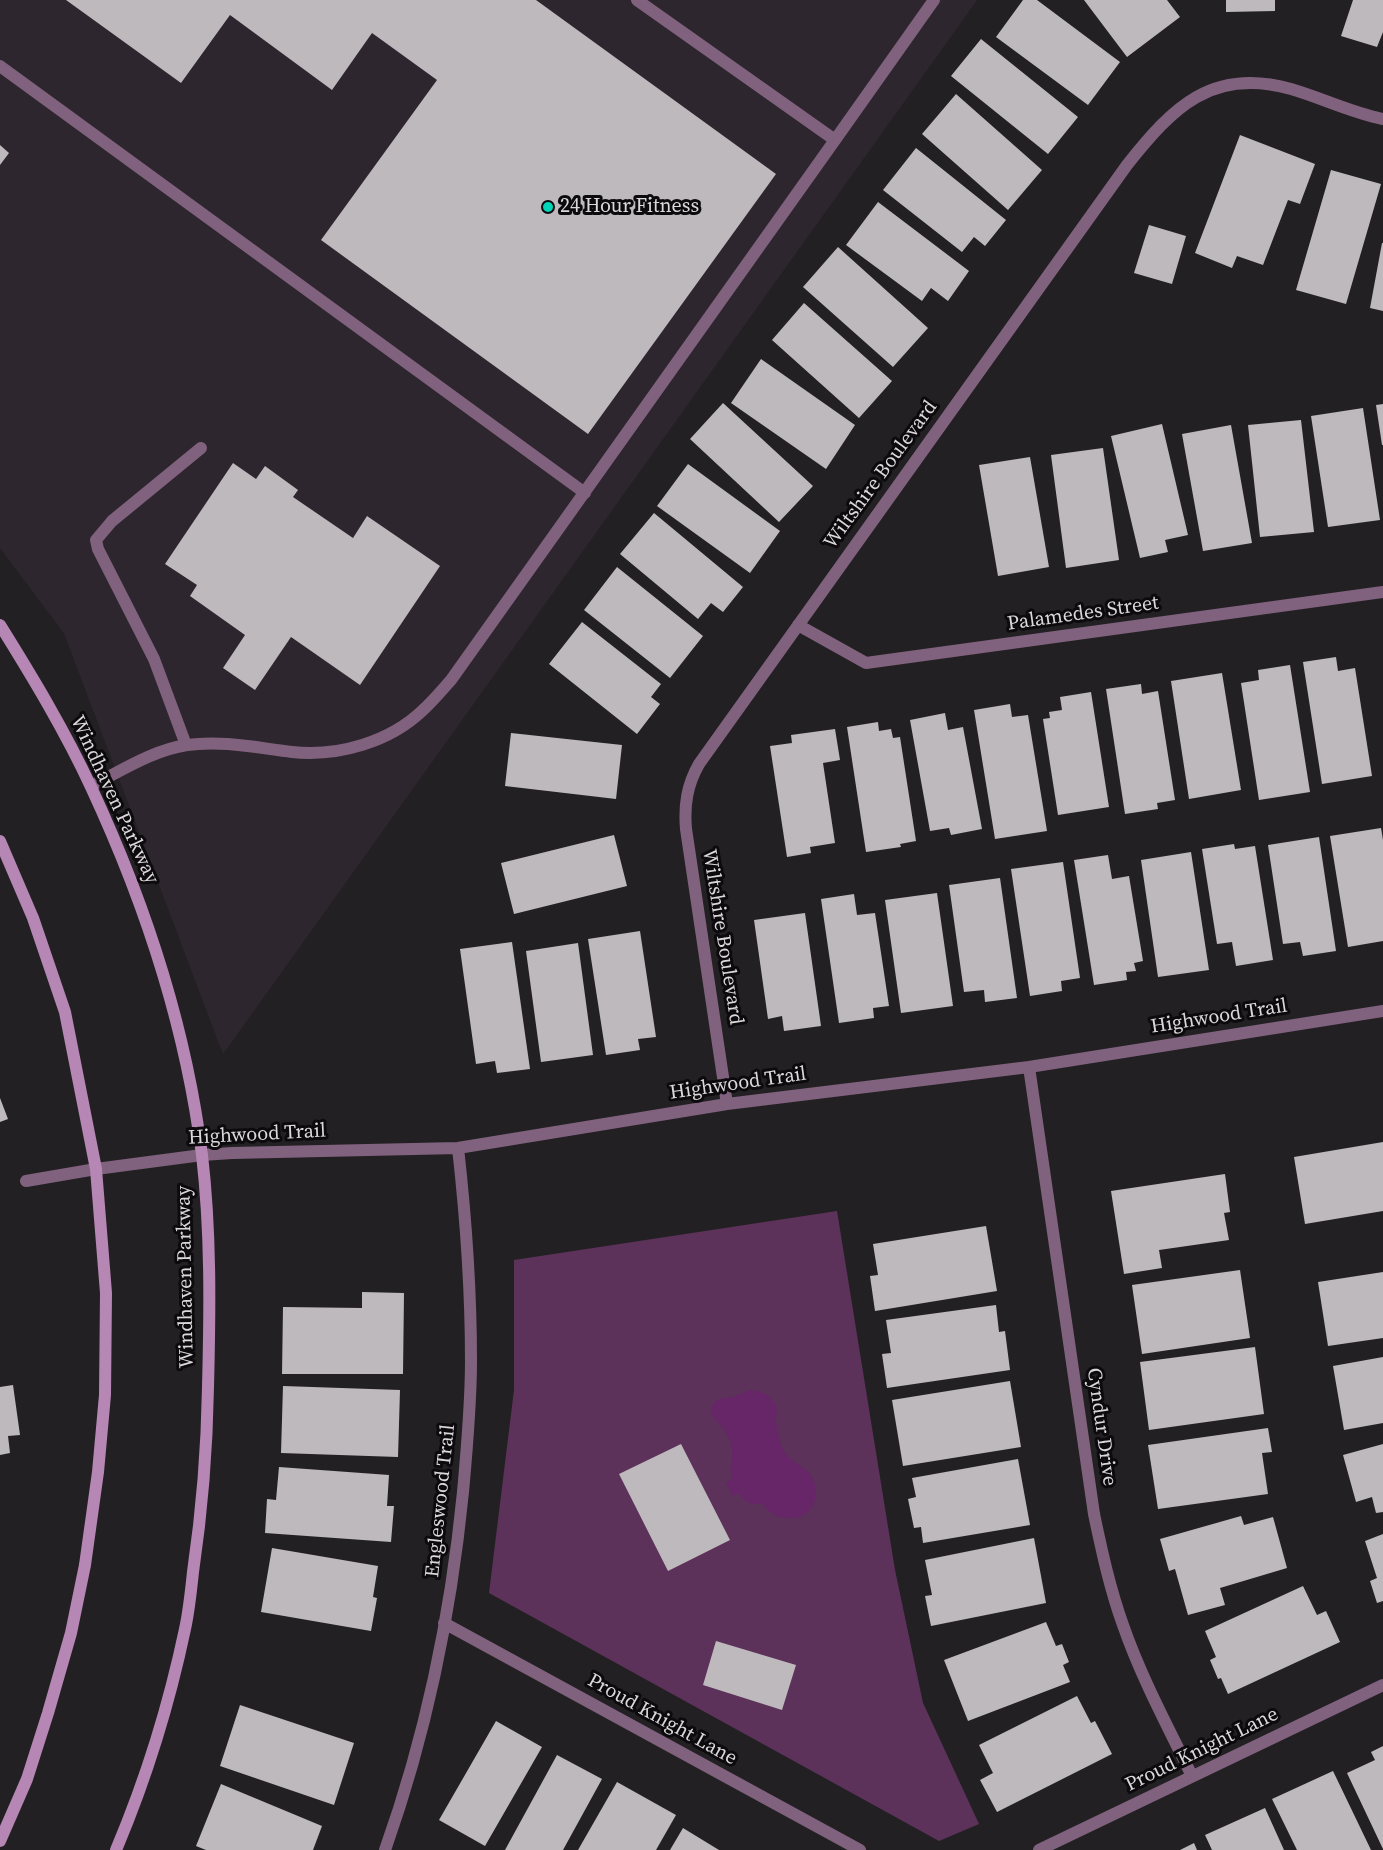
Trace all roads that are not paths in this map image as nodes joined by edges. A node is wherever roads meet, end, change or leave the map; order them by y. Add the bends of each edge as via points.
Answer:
1 (637, 0) edge
2 (934, 0) edge
3 (0, 66) edge
4 (1383, 118) edge
5 (835, 140) junction
6 (201, 448) dead end
7 (585, 493) junction
8 (1383, 592) edge
9 (0, 625) edge
10 (798, 625) junction
11 (186, 745) junction
12 (91, 786) junction
13 (0, 841) edge
14 (1383, 1011) edge
15 (1029, 1067) junction
16 (727, 1104) junction
17 (458, 1148) junction
18 (202, 1155) junction
19 (96, 1169) junction
20 (26, 1181) dead end
21 (444, 1623) junction
22 (1383, 1685) edge
23 (1192, 1776) junction
24 (0, 1841) edge
25 (116, 1850) edge
26 (385, 1850) edge
27 (860, 1850) edge
28 (1039, 1850) edge

1 - 5 street
2 - 5 street
3 - 7 street
4 - 10 street, Wiltshire Boulevard via 1266,83 1216,87 1171,115 1127,165
5 - 7 street
6 - 11 street via 112,521 96,540 154,659
7 - 11 street via 451,680 423,711 396,730 366,744 332,752
8 - 10 street, Palamedes Street via 866,663
9 - 12 main road, Windhaven Parkway
10 - 16 street, Wiltshire Boulevard via 699,764 686,799 686,829
11 - 12 street via 148,757
12 - 18 main road, Windhaven Parkway via 159,961 185,1057
13 - 19 main road via 33,918 65,1012
14 - 15 street, Highwood Trail
15 - 16 street, Highwood Trail
15 - 23 street, Cyndur Drive via 1092,1502 1106,1570 1124,1627
16 - 17 street, Highwood Trail
17 - 18 street, Highwood Trail
17 - 21 street, Engleswood Trail via 470,1282 470,1427 457,1554
18 - 19 street, Highwood Trail
18 - 25 main road, Windhaven Parkway via 210,1314 200,1528 186,1626 171,1688
19 - 20 street, Highwood Trail
19 - 24 main road via 106,1293 105,1395 85,1565 48,1713 27,1779
21 - 26 street, Engleswood Trail via 408,1782
21 - 27 street, Proud Knight Lane
22 - 23 street, Proud Knight Lane
23 - 28 street, Proud Knight Lane

